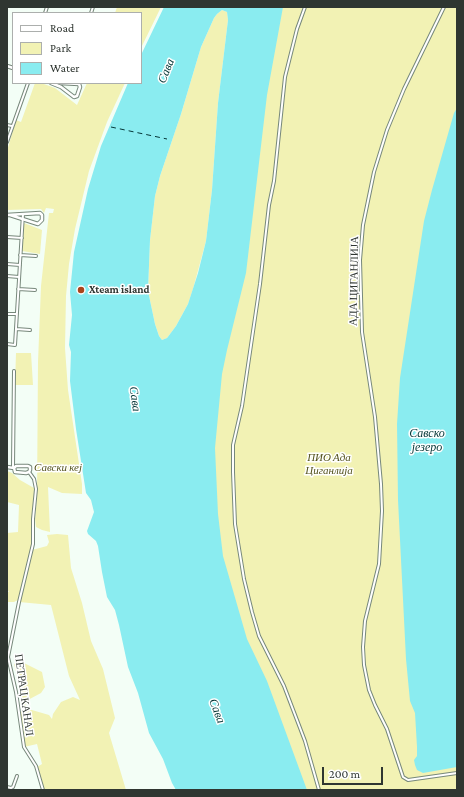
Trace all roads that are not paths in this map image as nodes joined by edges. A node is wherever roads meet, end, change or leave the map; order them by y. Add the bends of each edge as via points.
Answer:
1 (305, 7) edge
2 (444, 7) edge
3 (28, 84) edge
4 (53, 84) edge
5 (63, 84) edge
6 (77, 84) edge
7 (61, 88) junction
8 (7, 125) edge
9 (12, 126) junction
10 (7, 142) edge
11 (23, 214) junction
12 (8, 215) edge
13 (23, 219) junction
14 (7, 237) edge
15 (22, 238) junction
16 (20, 255) junction
17 (36, 256) dead end
18 (7, 264) edge
19 (20, 265) junction
20 (7, 276) edge
21 (19, 277) junction
22 (18, 289) junction
23 (35, 290) dead end
24 (7, 314) edge
25 (17, 314) junction
26 (16, 329) junction
27 (30, 330) dead end
28 (7, 344) edge
29 (14, 371) dead end
30 (7, 468) edge
31 (13, 468) junction
32 (29, 472) junction
33 (457, 773) edge
34 (17, 776) dead end
35 (7, 787) edge
36 (43, 790) edge
37 (319, 790) edge

1 - 37 street via 285,77 260,284 242,406 233,444 233,472 235,524 252,612 259,636 284,686 305,741
2 - 33 street, АДА ЦИГАНЛИЈА via 387,130 374,172 363,224 360,260 362,332 375,417 382,518 379,568 365,621 363,660 368,686 387,729 403,777 408,780
3 - 9 street
4 - 7 street
5 - 7 street
6 - 7 street via 80,85 80,89 74,97
8 - 9 street
9 - 10 street
11 - 12 street
11 - 13 street
11 - 13 street via 40,213 42,220 38,224
12 - 13 street
13 - 15 street
14 - 15 street
15 - 16 street
16 - 17 street
16 - 19 street
18 - 19 street
19 - 21 street
20 - 21 street
21 - 22 street
22 - 23 street
22 - 25 street
24 - 25 street
25 - 26 street
26 - 27 street
26 - 28 street via 15,344
29 - 31 street
30 - 31 street
31 - 32 street via 15,472
31 - 32 street via 28,466 31,468
32 - 36 street, ПЕТРАЦ КАНАЛ via 36,489 32,550 18,602 8,657 24,747 36,766
34 - 35 street via 13,787

